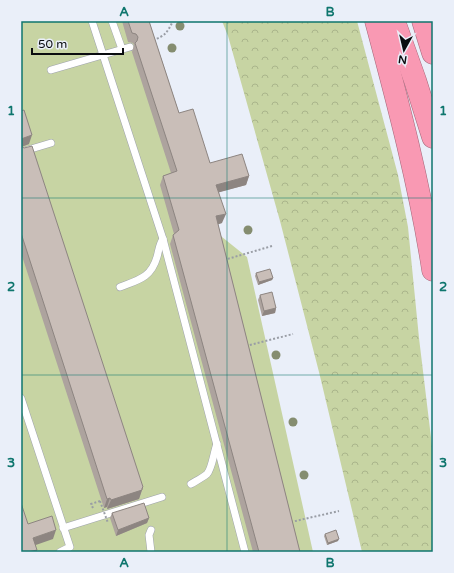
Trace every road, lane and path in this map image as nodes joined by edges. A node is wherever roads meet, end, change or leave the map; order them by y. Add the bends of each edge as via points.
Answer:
1 (92, 21) edge
2 (112, 21) edge
3 (172, 21) edge
4 (376, 21) edge
5 (394, 21) edge
6 (422, 21) edge
7 (149, 41) edge
8 (130, 47) dead end
9 (122, 49) junction
10 (433, 53) edge
11 (104, 54) junction
12 (51, 70) dead end
13 (433, 137) edge
14 (51, 143) dead end
15 (21, 152) edge
16 (163, 239) junction
17 (272, 246) dead end
18 (221, 261) edge
19 (433, 270) edge
20 (120, 287) dead end
21 (293, 334) dead end
22 (243, 347) edge
23 (21, 398) edge
24 (217, 444) junction
25 (191, 484) dead end
26 (162, 497) dead end
27 (96, 507) dead end
28 (339, 511) dead end
29 (108, 523) dead end
30 (288, 523) edge
31 (63, 528) junction
32 (151, 530) dead end
33 (70, 549) edge
34 (60, 552) edge
35 (151, 552) edge
36 (245, 552) edge

1 - 11 lane
2 - 9 lane
3 - 7 path via 169,30 163,36
4 - 19 highway via 426,224
5 - 13 highway
6 - 10 highway
8 - 9 lane
9 - 11 lane
11 - 12 lane
11 - 16 lane
14 - 15 lane
16 - 20 lane via 150,272 145,277
16 - 24 lane
17 - 18 path
21 - 22 path
23 - 31 lane
24 - 25 lane via 211,468
24 - 36 lane
26 - 31 lane
27 - 29 path, bridge via 92,509 91,504 100,501
28 - 30 path
31 - 33 lane
32 - 35 lane
33 - 34 lane

